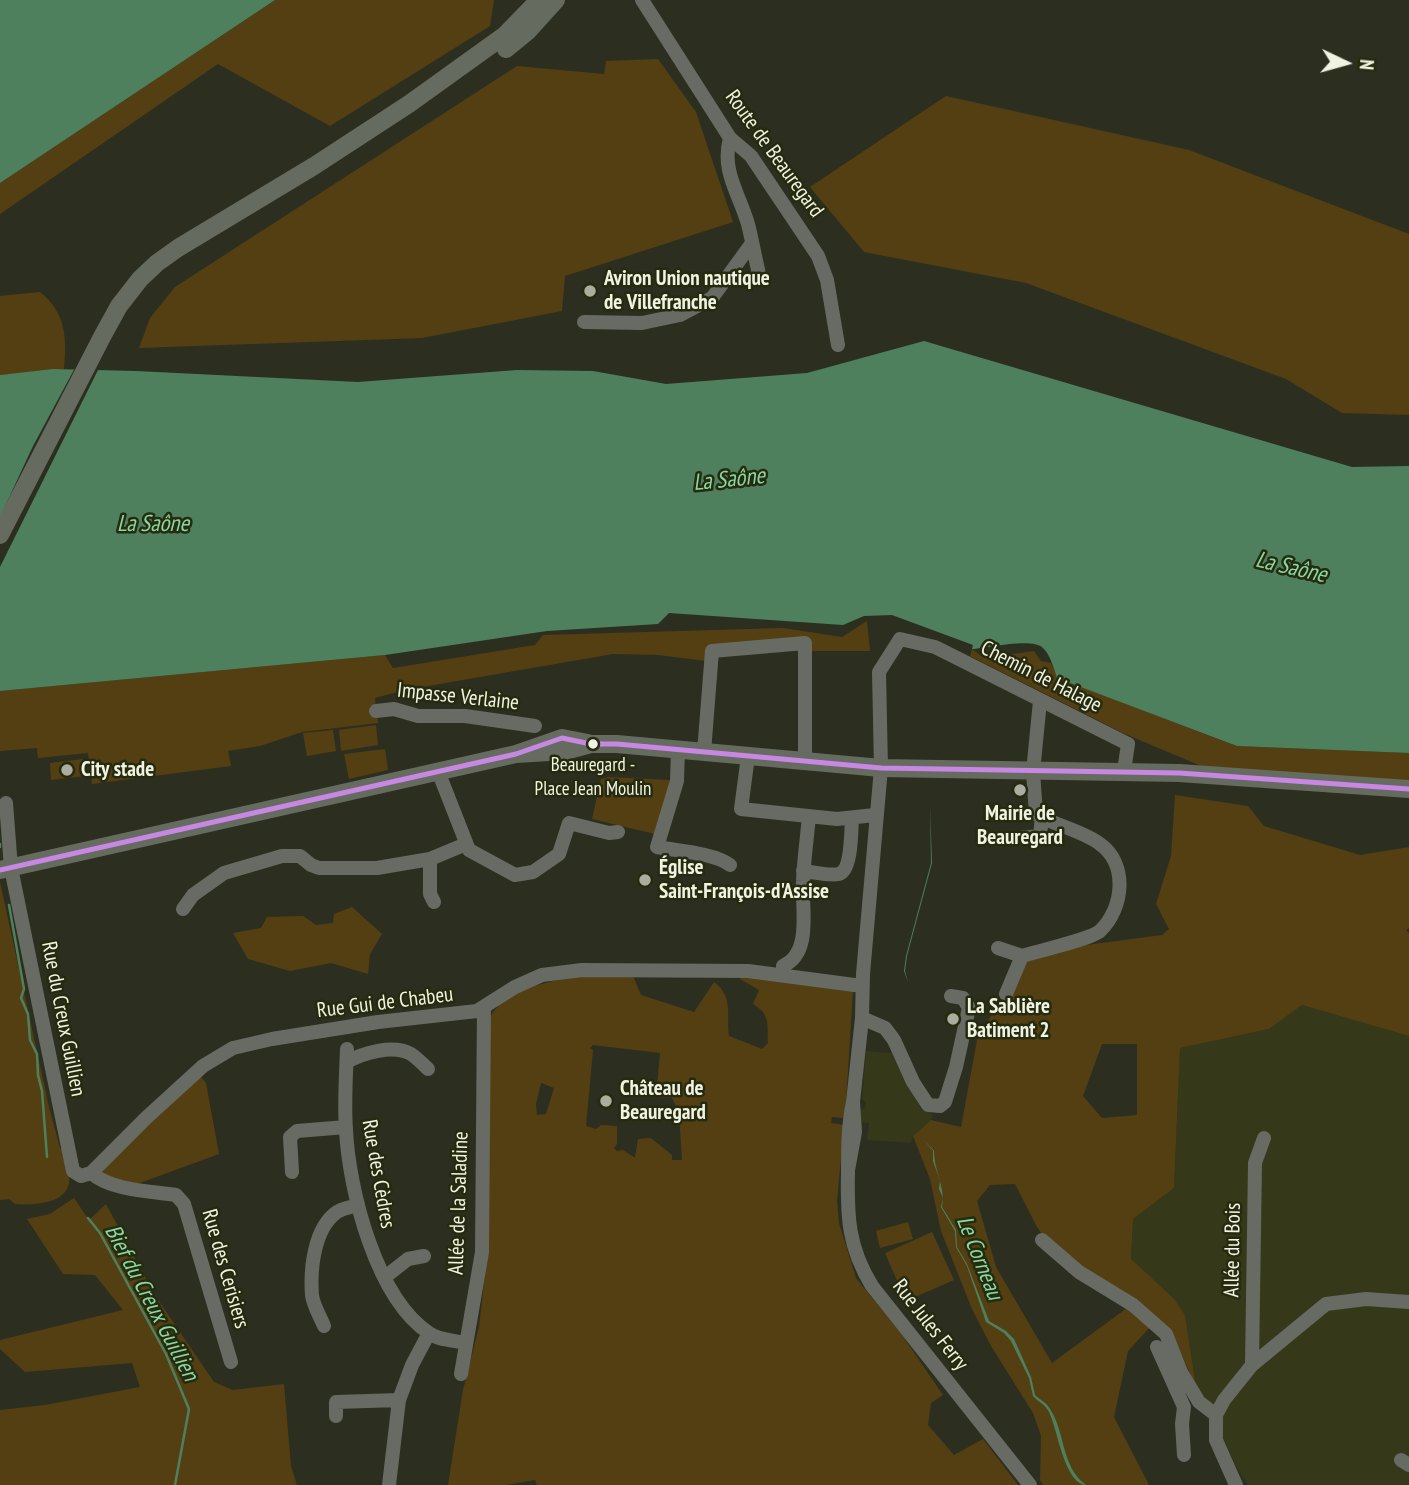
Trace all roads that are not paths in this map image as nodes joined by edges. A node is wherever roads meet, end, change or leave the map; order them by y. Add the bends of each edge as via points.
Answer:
1 (539, 0) edge
2 (556, 0) edge
3 (642, 1) edge
4 (409, 104) junction
5 (730, 138) junction
6 (752, 243) junction
7 (759, 274) dead end
8 (584, 322) dead end
9 (838, 345) dead end
10 (0, 535) edge
11 (879, 672) joint
12 (1040, 701) junction
13 (376, 711) dead end
14 (551, 745) junction
15 (678, 749) junction
16 (704, 752) junction
17 (748, 756) junction
18 (805, 762) junction
19 (881, 768) junction
20 (438, 771) junction
21 (1124, 771) junction
22 (1033, 772) junction
23 (1409, 789) edge
24 (6, 803) dead end
25 (875, 815) junction
26 (809, 816) junction
27 (1042, 817) junction
28 (852, 819) junction
29 (618, 832) dead end
30 (1008, 839) dead end
31 (466, 844) junction
32 (430, 859) junction
33 (730, 864) dead end
34 (6, 869) edge
35 (803, 872) junction
36 (434, 902) dead end
37 (183, 909) dead end
38 (998, 948) dead end
39 (1023, 956) junction
40 (783, 966) dead end
41 (862, 986) junction
42 (1006, 994) dead end
43 (951, 996) dead end
44 (480, 1009) junction
45 (862, 1018) junction
46 (428, 1069) dead end
47 (346, 1127) junction
48 (1264, 1138) dead end
49 (292, 1172) dead end
50 (84, 1174) junction
51 (358, 1205) junction
52 (1042, 1240) dead end
53 (424, 1256) dead end
54 (385, 1277) junction
55 (1409, 1302) edge
56 (324, 1326) dead end
57 (429, 1333) junction
58 (465, 1343) junction
59 (1157, 1347) dead end
60 (230, 1362) dead end
61 (1252, 1365) junction
62 (461, 1374) dead end
63 (400, 1400) junction
64 (1199, 1402) junction
65 (1184, 1407) junction
66 (1216, 1415) junction
67 (336, 1416) dead end
68 (1184, 1455) dead end
69 (389, 1485) edge
70 (1030, 1485) edge
71 (1236, 1485) edge

1 - 4 main road via 505,35
2 - 4 main road via 508,48
3 - 5 street, Route de Beauregard
4 - 10 main road via 186,243 140,279 103,335
5 - 6 street via 727,170
5 - 9 street, Route de Beauregard via 751,156 818,256
6 - 7 street
6 - 8 street via 712,298 680,315 642,323
11 - 12 street, Chemin de Halage via 900,639 934,648
11 - 19 street, Rue Jules Ferry
12 - 21 street, Chemin de Halage via 1128,744
12 - 22 street
13 - 14 street, Impasse Verlaine via 465,716 546,728
14 - 15 main road via 562,738
14 - 20 main road
15 - 16 main road
15 - 33 street via 677,785 657,847
16 - 17 main road
16 - 18 street via 712,651 805,643
17 - 18 main road
17 - 26 street via 741,809
18 - 19 main road
19 - 22 main road
19 - 25 street, Rue Jules Ferry
20 - 31 street
20 - 34 main road
21 - 22 main road
21 - 23 main road
22 - 27 street via 1036,814
24 - 34 street, Rue du Creux Guillien
25 - 28 street
25 - 41 street, Rue Jules Ferry
26 - 28 street
26 - 35 street
27 - 30 street via 1040,836
27 - 39 street via 1099,843 1114,857 1121,886 1112,913 1099,932
28 - 35 street via 845,870 839,874
29 - 31 street via 569,823 559,854 533,872 515,875
31 - 32 street
32 - 36 street via 429,894
32 - 37 street via 344,869 311,865 300,856 282,856 224,873 193,895
34 - 50 street, Rue du Creux Guillien via 73,1171
35 - 40 street via 802,937 795,957
38 - 39 street
39 - 42 street
41 - 44 street, Rue Gui de Chabeu via 748,971 582,970 542,975
41 - 45 street, Rue Jules Ferry
43 - 45 street via 963,998 969,1008 956,1067 940,1107 928,1105 885,1028
44 - 50 street, Rue Gui de Chabeu via 233,1048 208,1062
44 - 58 street, Allée de la Saladine via 485,1020 482,1252
45 - 70 street, Rue Jules Ferry via 848,1170 848,1219 860,1266
46 - 47 street, Rue des Cèdres via 403,1051 347,1056
47 - 49 street via 297,1131 290,1137
47 - 51 street, Rue des Cèdres
48 - 61 street, Allée du Bois via 1255,1163
50 - 60 street, Rue des Cerisiers via 131,1189 176,1195 184,1204
51 - 54 street, Rue des Cèdres via 370,1248
51 - 56 street via 339,1210 320,1233 312,1297
52 - 64 street via 1166,1334
53 - 54 street via 408,1259
54 - 57 street, Rue des Cèdres via 401,1306
55 - 61 street via 1366,1299 1326,1304
57 - 58 street, Rue des Cèdres
57 - 63 street
58 - 62 street, Allée de la Saladine
59 - 65 street
61 - 66 street
63 - 67 street via 336,1402
63 - 69 street
64 - 65 street
64 - 66 street
65 - 68 street
66 - 71 street via 1216,1440

